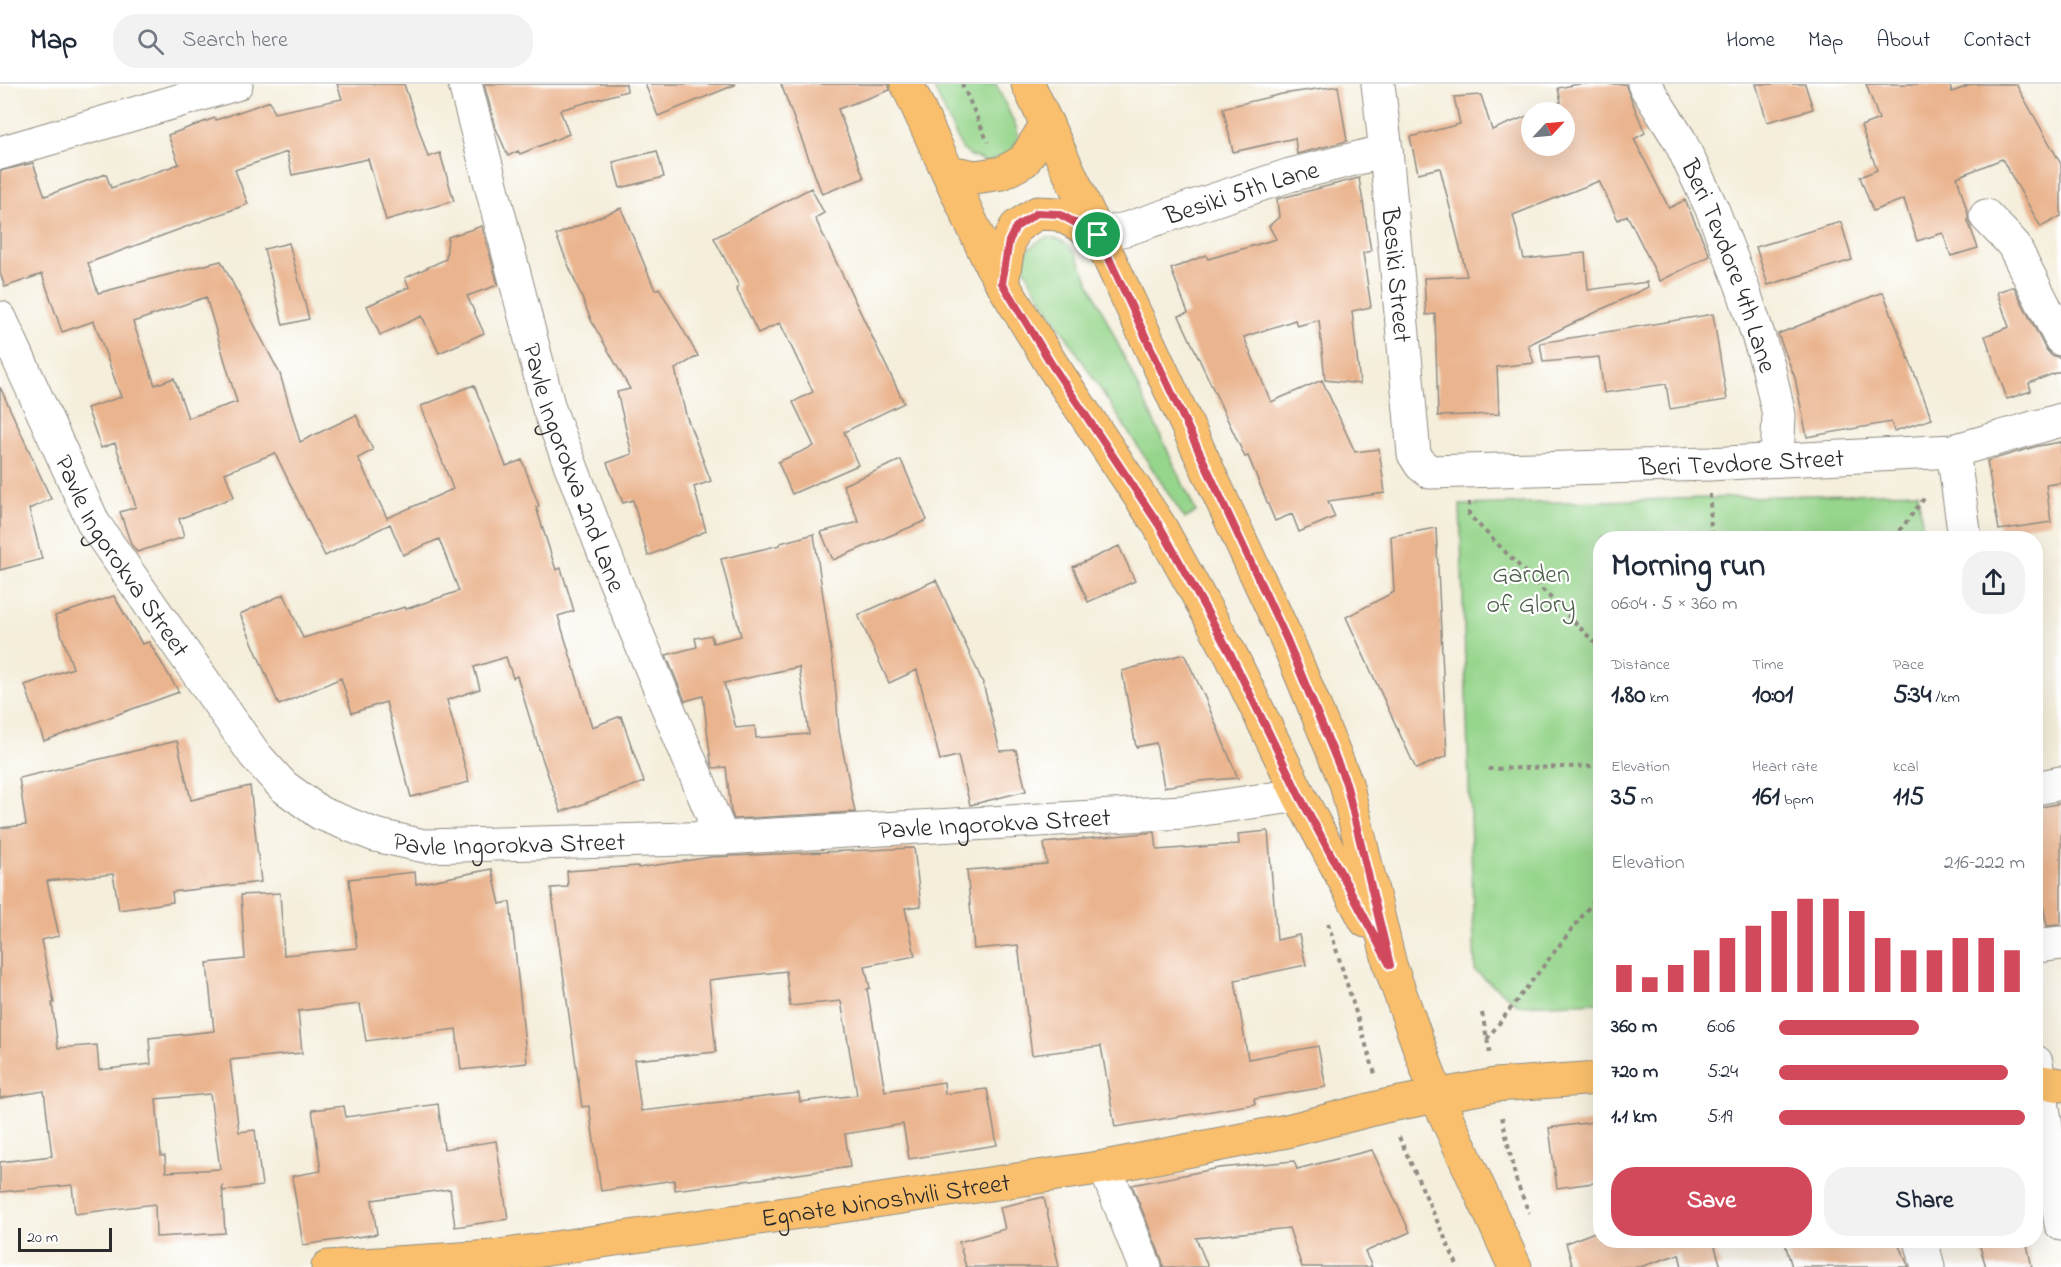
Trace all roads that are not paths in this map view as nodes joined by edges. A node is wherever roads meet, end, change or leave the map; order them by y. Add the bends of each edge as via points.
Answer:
1 (236, 84) edge
2 (465, 84) edge
3 (907, 84) edge
4 (1028, 84) edge
5 (1644, 84) edge
6 (1389, 85) edge
7 (1047, 124) junction
8 (1386, 151) junction
9 (0, 153) edge
10 (949, 172) junction
11 (1986, 216) dead end
12 (1098, 235) junction
13 (1002, 283) junction
14 (0, 318) edge
15 (2061, 339) edge
16 (2061, 420) edge
17 (1953, 450) junction
18 (1777, 460) junction
19 (1421, 465) joint
20 (1964, 531) edge
21 (2061, 783) edge
22 (2043, 787) edge
23 (1299, 795) junction
24 (722, 838) junction
25 (2061, 943) edge
26 (2043, 945) edge
27 (1390, 965) junction
28 (2043, 1077) edge
29 (1593, 1078) edge
30 (1437, 1097) junction
31 (2061, 1107) edge
32 (1105, 1167) junction
33 (2061, 1224) edge
34 (1923, 1248) edge
35 (494, 1262) edge
36 (328, 1267) edge
37 (1145, 1267) edge
38 (1515, 1267) edge
39 (1928, 1267) edge

1 - 9 street
2 - 24 street, Pavle Ingorokva 2nd Lane via 549,409
3 - 10 main road
4 - 7 main road
5 - 18 street, Beri Tevdore 4th Lane via 1683,149 1713,211 1742,286 1779,415
6 - 8 street, Besiki Street
7 - 10 main road via 1024,161 1002,173 975,177
7 - 12 main road
8 - 12 street, Besiki 5th Lane via 1290,175
8 - 19 street, Besiki Street via 1414,454
10 - 13 main road
11 - 15 street via 2013,244
12 - 13 main road via 1059,214 1037,213 1016,227 1009,241
12 - 27 main road via 1287,640 1346,783
13 - 23 main road via 1159,525 1231,655
14 - 24 street, Pavle Ingorokva Street via 93,524 255,755 301,800 320,813 375,835 424,846
16 - 17 street, Beri Tevdore Street
17 - 18 street, Beri Tevdore Street
17 - 20 street
18 - 19 street, Beri Tevdore Street via 1430,472
21 - 22 street
23 - 24 street, Pavle Ingorokva Street via 1183,812
23 - 27 main road
25 - 26 street
27 - 30 main road
28 - 31 street
28 - 33 street
29 - 30 main road, Egnate Ninoshvili Street via 1496,1085
30 - 32 main road, Egnate Ninoshvili Street
30 - 38 main road
32 - 35 main road, Egnate Ninoshvili Street
32 - 37 street
34 - 39 street
35 - 36 main road, Egnate Ninoshvili Street

